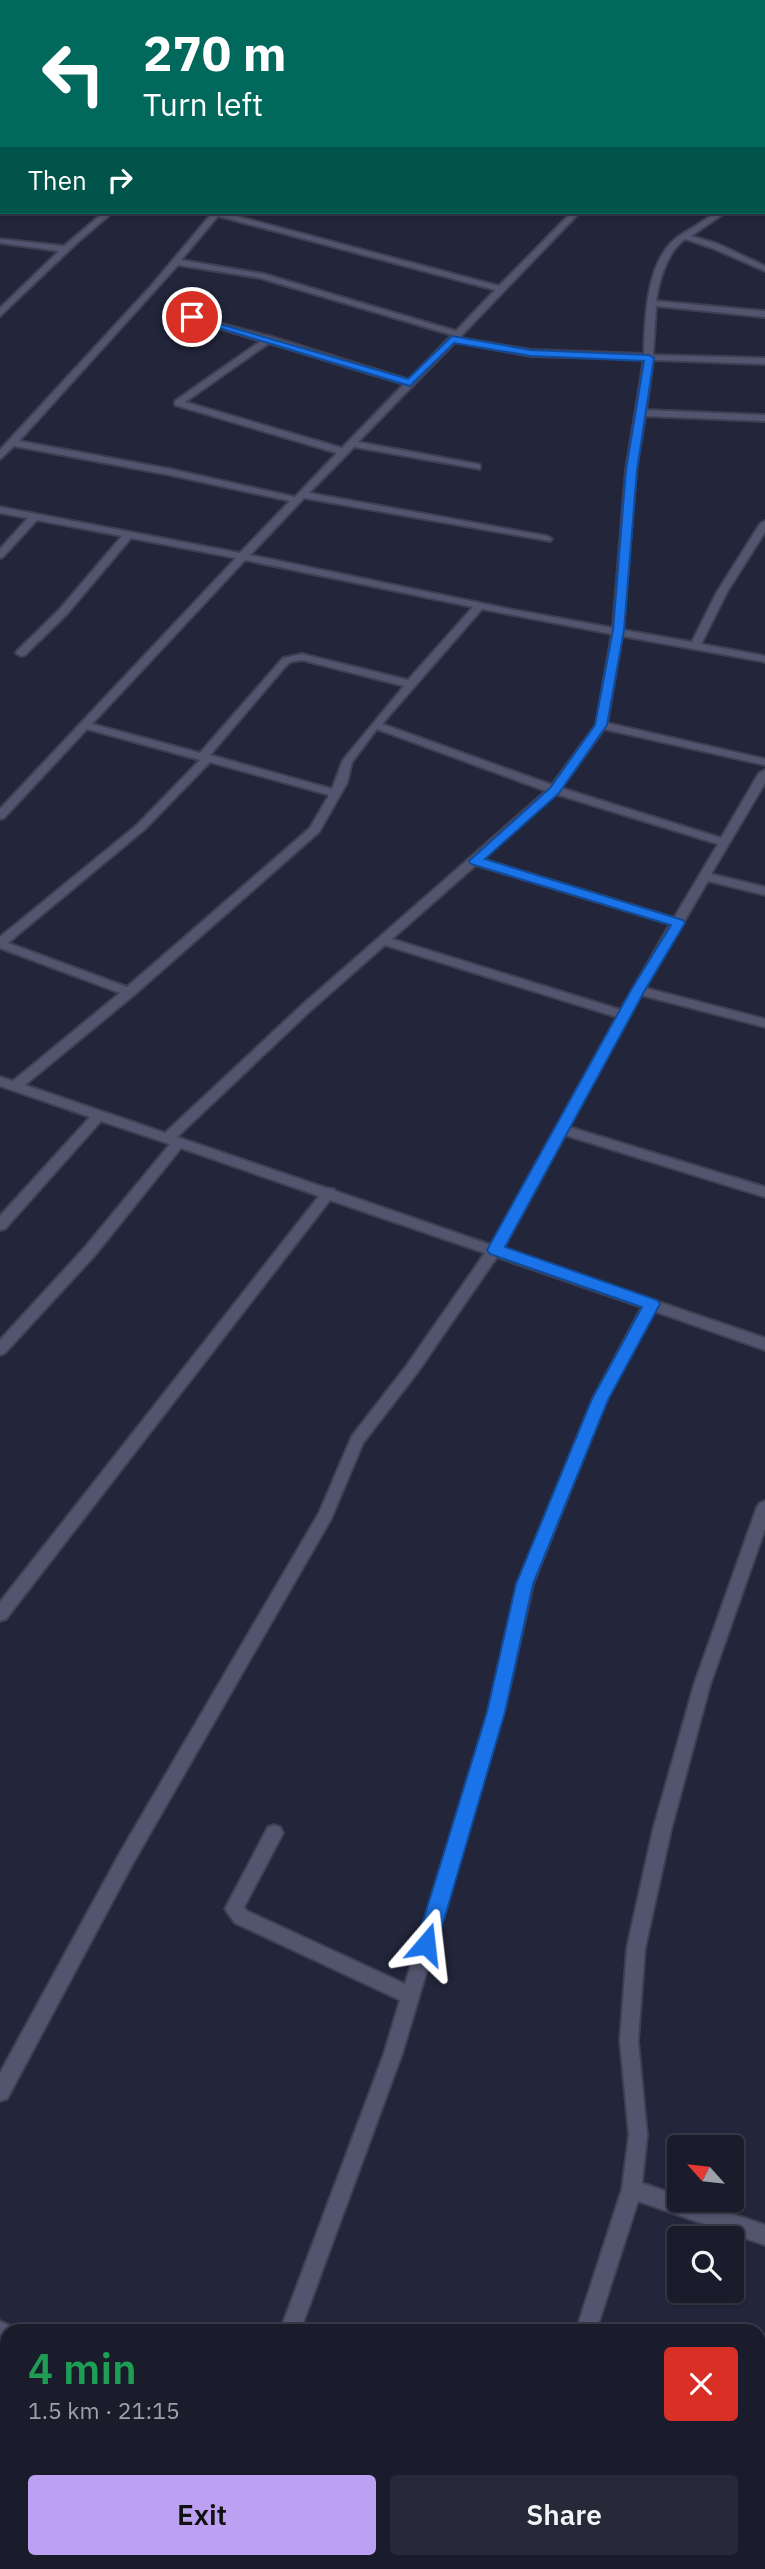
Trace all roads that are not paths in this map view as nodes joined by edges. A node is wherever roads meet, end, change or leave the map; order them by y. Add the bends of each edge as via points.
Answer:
1 (107, 214) edge
2 (214, 214) edge
3 (223, 214) edge
4 (574, 214) edge
5 (719, 214) edge
6 (683, 236) junction
7 (0, 241) edge
8 (66, 249) junction
9 (176, 262) junction
10 (765, 269) edge
11 (500, 289) junction
12 (652, 303) junction
13 (0, 313) edge
14 (765, 314) edge
15 (192, 317) dead end
16 (455, 337) junction
17 (269, 339) junction
18 (649, 358) junction
19 (765, 361) edge
20 (410, 383) junction
21 (641, 413) junction
22 (765, 418) edge
23 (13, 443) junction
24 (352, 444) junction
25 (344, 452) junction
26 (0, 456) edge
27 (477, 467) dead end
28 (300, 498) junction
29 (0, 510) edge
30 (35, 517) junction
31 (765, 524) edge
32 (128, 535) junction
33 (547, 539) dead end
34 (0, 555) edge
35 (241, 558) junction
36 (480, 606) junction
37 (618, 630) junction
38 (696, 644) junction
39 (21, 653) dead end
40 (765, 659) edge
41 (410, 684) junction
42 (85, 725) junction
43 (374, 725) junction
44 (601, 725) junction
45 (205, 757) junction
46 (765, 762) edge
47 (765, 773) edge
48 (554, 790) junction
49 (335, 793) junction
50 (758, 801) edge
51 (0, 816) edge
52 (726, 843) junction
53 (476, 861) junction
54 (707, 877) junction
55 (765, 891) edge
56 (679, 923) junction
57 (383, 940) junction
58 (0, 944) edge
59 (638, 990) junction
60 (130, 992) junction
61 (624, 1015) junction
62 (765, 1023) edge
63 (0, 1081) edge
64 (15, 1086) junction
65 (99, 1115) junction
66 (562, 1129) junction
67 (174, 1140) junction
68 (329, 1192) junction
69 (765, 1192) edge
70 (0, 1225) edge
71 (495, 1250) junction
72 (652, 1304) junction
73 (765, 1344) edge
74 (0, 1349) edge
75 (765, 1507) edge
76 (0, 1614) edge
77 (274, 1833) dead end
78 (411, 1996) junction
79 (0, 2092) edge
80 (632, 2189) junction
81 (765, 2235) edge
82 (293, 2324) edge
83 (588, 2324) edge

1 - 8 street
2 - 9 street
3 - 11 street
4 - 11 street
5 - 6 street
6 - 10 street
6 - 12 street via 659,271
7 - 8 street
8 - 13 street
9 - 16 street via 289,283
9 - 23 street
11 - 16 street
12 - 14 street
12 - 18 street
15 - 17 street
16 - 18 street via 531,353
16 - 20 street
17 - 20 street
17 - 25 street via 178,403
18 - 19 street
18 - 21 street
20 - 24 street
21 - 22 street
21 - 37 street via 631,470
23 - 26 street
23 - 28 street
24 - 25 street
24 - 27 street
25 - 28 street
28 - 33 street
28 - 35 street
29 - 30 street
30 - 32 street
30 - 34 street
31 - 38 street
32 - 35 street
32 - 39 street via 63,612
35 - 36 street
35 - 42 street
36 - 37 street
36 - 41 street
37 - 38 street
37 - 44 street
38 - 40 street
41 - 43 street
41 - 45 street via 316,659 287,660
42 - 45 street
42 - 51 street
43 - 48 street
43 - 49 street via 347,762
44 - 46 street
44 - 48 street
45 - 49 street
45 - 58 street via 141,827
47 - 50 street
48 - 52 street
48 - 53 street
49 - 60 street via 314,830
50 - 52 street
52 - 54 street
53 - 56 street
53 - 57 street
54 - 55 street
54 - 56 street
56 - 59 street
57 - 61 street
57 - 67 street via 306,1008
58 - 60 street
59 - 61 street
59 - 62 street
60 - 64 street
61 - 66 street
63 - 64 street
64 - 65 street
65 - 67 street
65 - 70 street
66 - 69 street
66 - 71 street
67 - 68 street
67 - 74 street via 91,1250
68 - 71 street
68 - 76 street
71 - 72 street
71 - 79 street via 358,1440 326,1515 127,1857
72 - 73 street
72 - 78 street via 600,1399 524,1584 496,1712
75 - 80 street via 702,1685 662,1830 636,1948 629,2041 638,2135
77 - 78 street via 234,1909 241,1917
78 - 82 street
80 - 81 street
80 - 83 street

